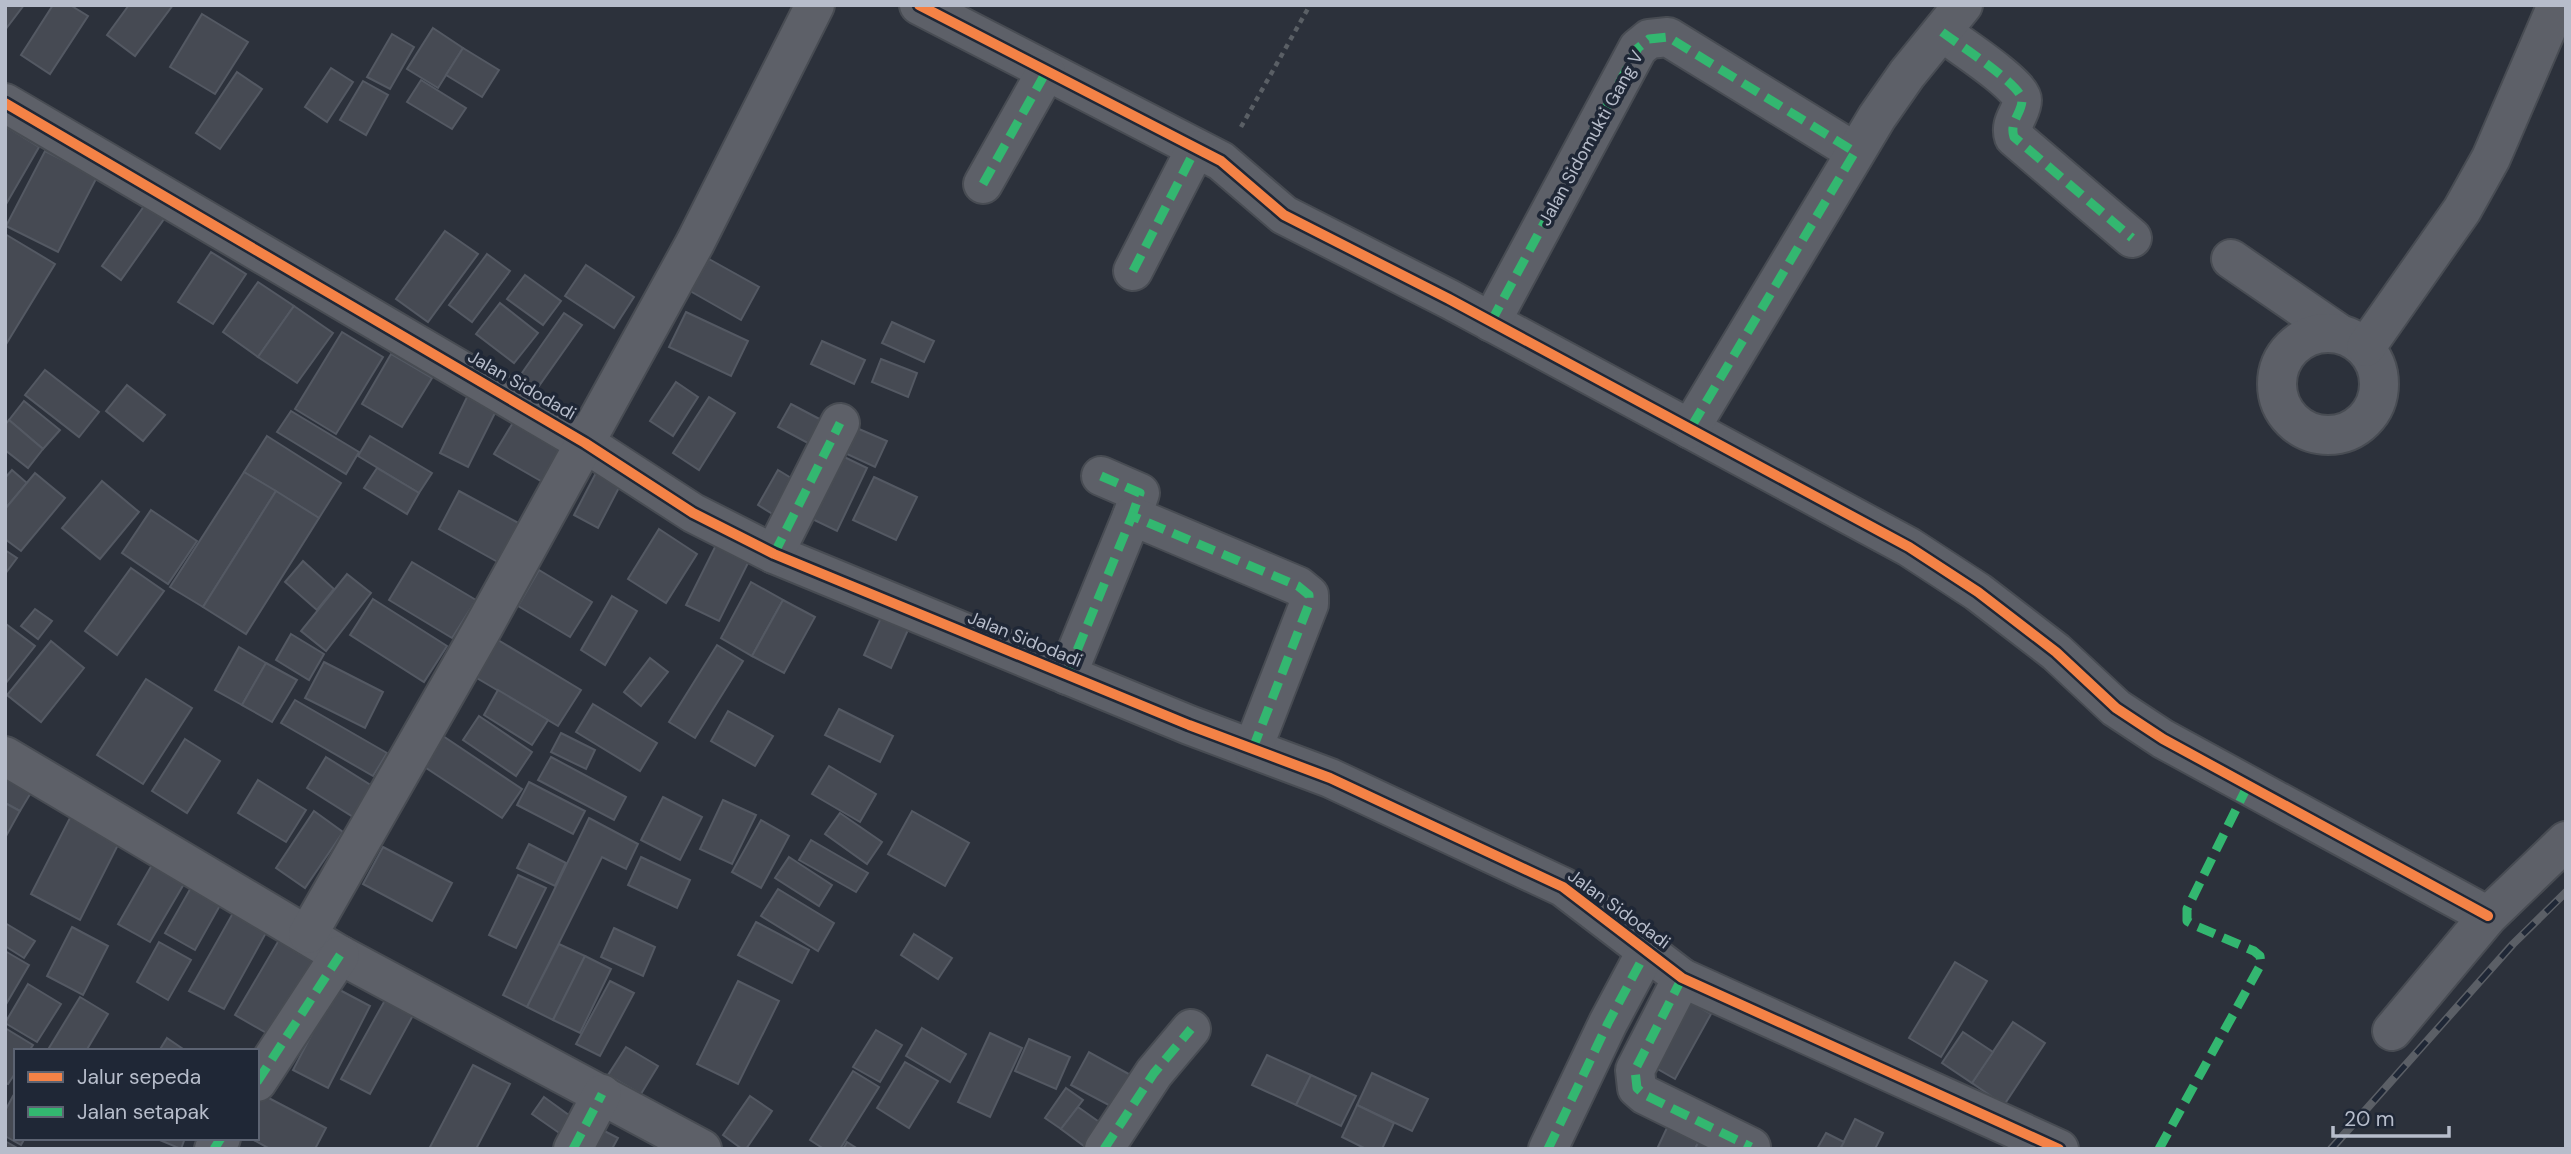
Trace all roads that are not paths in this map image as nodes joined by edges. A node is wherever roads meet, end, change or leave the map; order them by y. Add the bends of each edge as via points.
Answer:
1 (815, 5) edge
2 (919, 5) edge
3 (2557, 5) edge
4 (1952, 18) edge
5 (1046, 72) junction
6 (5, 103) edge
7 (1855, 152) junction
8 (1208, 156) junction
9 (983, 184) dead end
10 (2132, 238) dead end
11 (2231, 259) dead end
12 (1133, 271) dead end
13 (1491, 322) junction
14 (840, 424) dead end
15 (1690, 429) junction
16 (585, 443) junction
17 (1101, 476) dead end
18 (1132, 516) junction
19 (774, 554) junction
20 (1067, 675) junction
21 (1254, 748) junction
22 (5, 756) edge
23 (2566, 841) edge
24 (2488, 916) junction
25 (308, 934) junction
26 (1647, 950) junction
27 (340, 955) junction
28 (1682, 978) junction
29 (1191, 1029) dead end
30 (2392, 1031) dead end
31 (259, 1079) edge
32 (601, 1094) junction
33 (1751, 1147) dead end
34 (573, 1149) edge
35 (702, 1149) edge
36 (1104, 1149) edge
37 (1548, 1149) edge
38 (2059, 1149) edge

1 - 16 street via 695,243
2 - 5 street
3 - 11 street via 2491,158 2462,210 2351,340
4 - 7 street via 1907,74
4 - 10 street via 2021,94 2014,136
5 - 8 street
5 - 9 street
6 - 16 street, Jalan Sidodadi
7 - 13 street, Jalan Sidomukti Gang V via 1668,37 1649,39 1638,48
7 - 15 street
8 - 12 street
8 - 13 street via 1284,215
13 - 15 street
14 - 19 street
15 - 24 street via 1909,547 1978,592 2056,652 2116,708 2163,739
16 - 19 street, Jalan Sidodadi via 694,513
16 - 25 street
17 - 18 street via 1140,493
18 - 20 street
18 - 21 street via 1309,594
19 - 20 street, Jalan Sidodadi
20 - 21 street, Jalan Sidodadi
21 - 26 street, Jalan Sidodadi via 1330,778 1563,887
22 - 25 street
23 - 24 street
24 - 30 street
25 - 27 street
26 - 28 street, Jalan Sidodadi
26 - 37 street
27 - 31 street
27 - 32 street
28 - 33 street via 1635,1070 1637,1088
28 - 38 street, Jalan Sidodadi
29 - 36 street via 1154,1073
32 - 34 street
32 - 35 street

